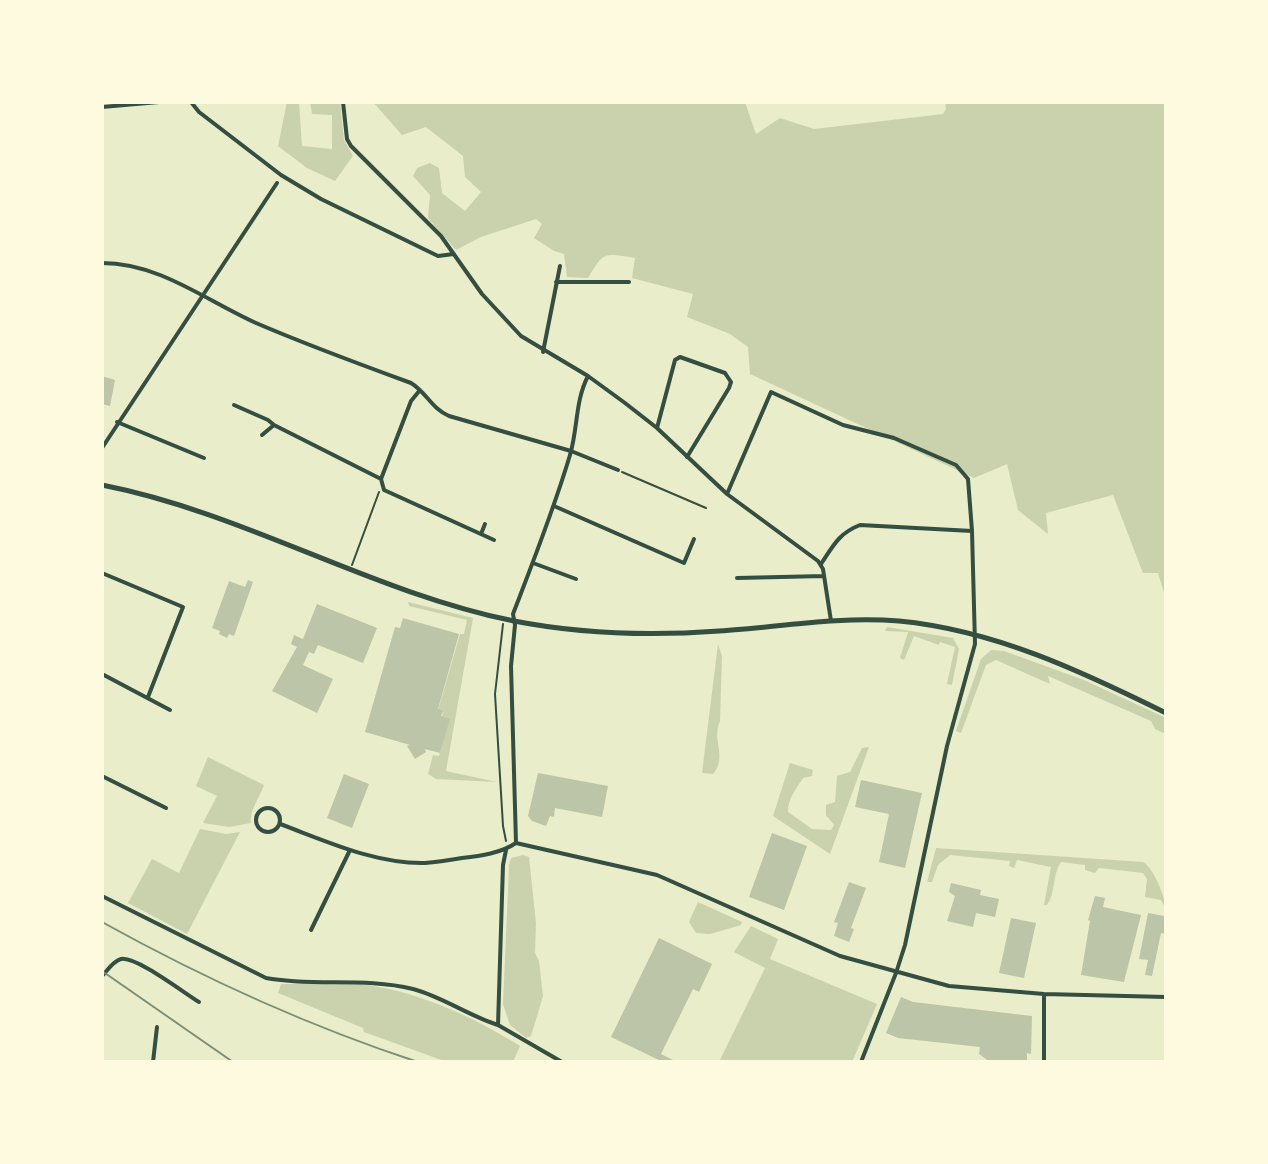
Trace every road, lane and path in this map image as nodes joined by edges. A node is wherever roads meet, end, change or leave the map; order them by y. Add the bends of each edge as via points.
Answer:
1 (159, 102) edge
2 (191, 102) edge
3 (343, 102) edge
4 (102, 107) edge
5 (277, 183) dead end
6 (454, 254) junction
7 (102, 263) edge
8 (560, 266) dead end
9 (555, 282) junction
10 (629, 282) dead end
11 (203, 296) junction
12 (543, 352) junction
13 (588, 376) junction
14 (420, 389) junction
15 (234, 405) dead end
16 (117, 421) junction
17 (274, 425) junction
18 (657, 428) junction
19 (262, 435) dead end
20 (102, 448) edge
21 (571, 451) junction
22 (687, 457) junction
23 (204, 458) dead end
24 (618, 470) joint
25 (382, 481) junction
26 (102, 485) edge
27 (727, 494) junction
28 (554, 506) junction
29 (706, 508) dead end
30 (485, 524) dead end
31 (972, 531) junction
32 (481, 534) junction
33 (694, 539) dead end
34 (494, 540) dead end
35 (533, 563) junction
36 (821, 564) junction
37 (350, 571) junction
38 (102, 573) edge
39 (824, 576) junction
40 (737, 578) dead end
41 (576, 579) dead end
42 (505, 618) junction
43 (514, 621) junction
44 (831, 621) junction
45 (975, 634) junction
46 (102, 674) edge
47 (148, 697) junction
48 (170, 710) dead end
49 (1166, 713) edge
50 (102, 776) edge
51 (166, 808) dead end
52 (280, 824) junction
53 (516, 843) junction
54 (350, 850) junction
55 (506, 850) junction
56 (102, 896) edge
57 (311, 930) dead end
58 (896, 973) junction
59 (102, 976) edge
60 (1044, 994) junction
61 (1166, 997) edge
62 (199, 1002) dead end
63 (498, 1025) junction
64 (157, 1027) dead end
65 (153, 1062) edge
66 (562, 1062) edge
67 (861, 1062) edge
68 (1044, 1062) edge

1 - 4 street
2 - 6 street via 281,175 321,199 438,256
3 - 6 street via 351,146
5 - 11 street
6 - 12 street via 486,299
7 - 11 street via 139,267
8 - 9 street
9 - 10 street
9 - 12 street
11 - 14 street via 299,342
11 - 16 street
12 - 13 street
13 - 18 street
13 - 21 street via 579,393
14 - 21 street via 449,416
14 - 25 street
15 - 17 street
16 - 20 street
16 - 23 street
17 - 19 street
17 - 25 street
18 - 22 street
18 - 22 street via 675,360 680,357 725,373 729,388
21 - 24 street
21 - 28 street
22 - 27 street
24 - 29 path
25 - 32 street via 384,490
25 - 37 path
26 - 37 street via 181,505
27 - 31 street via 771,392 843,425 894,438 956,465 968,479
27 - 36 street
28 - 33 street via 684,563
28 - 35 street
30 - 32 street
31 - 36 street via 860,525 838,537
31 - 45 street
32 - 34 street
35 - 41 street
35 - 43 street
36 - 39 street
37 - 42 street via 424,598
38 - 47 street via 183,607
39 - 40 street
39 - 44 street
42 - 43 street
42 - 55 path via 495,694
43 - 44 street via 655,634
43 - 53 street
44 - 45 street via 897,621
45 - 49 street via 1062,664
45 - 58 street
46 - 47 street
47 - 48 street
50 - 51 street
52 - 52 street via 264,831 257,816 271,808
52 - 54 street
53 - 55 street
53 - 58 street via 657,875 840,956
54 - 55 street via 424,863
54 - 57 street
55 - 63 street
56 - 63 street via 266,978 413,989
58 - 60 street via 949,986
58 - 67 street
59 - 62 street via 125,959
60 - 61 street
60 - 68 street
63 - 66 street
64 - 65 street

